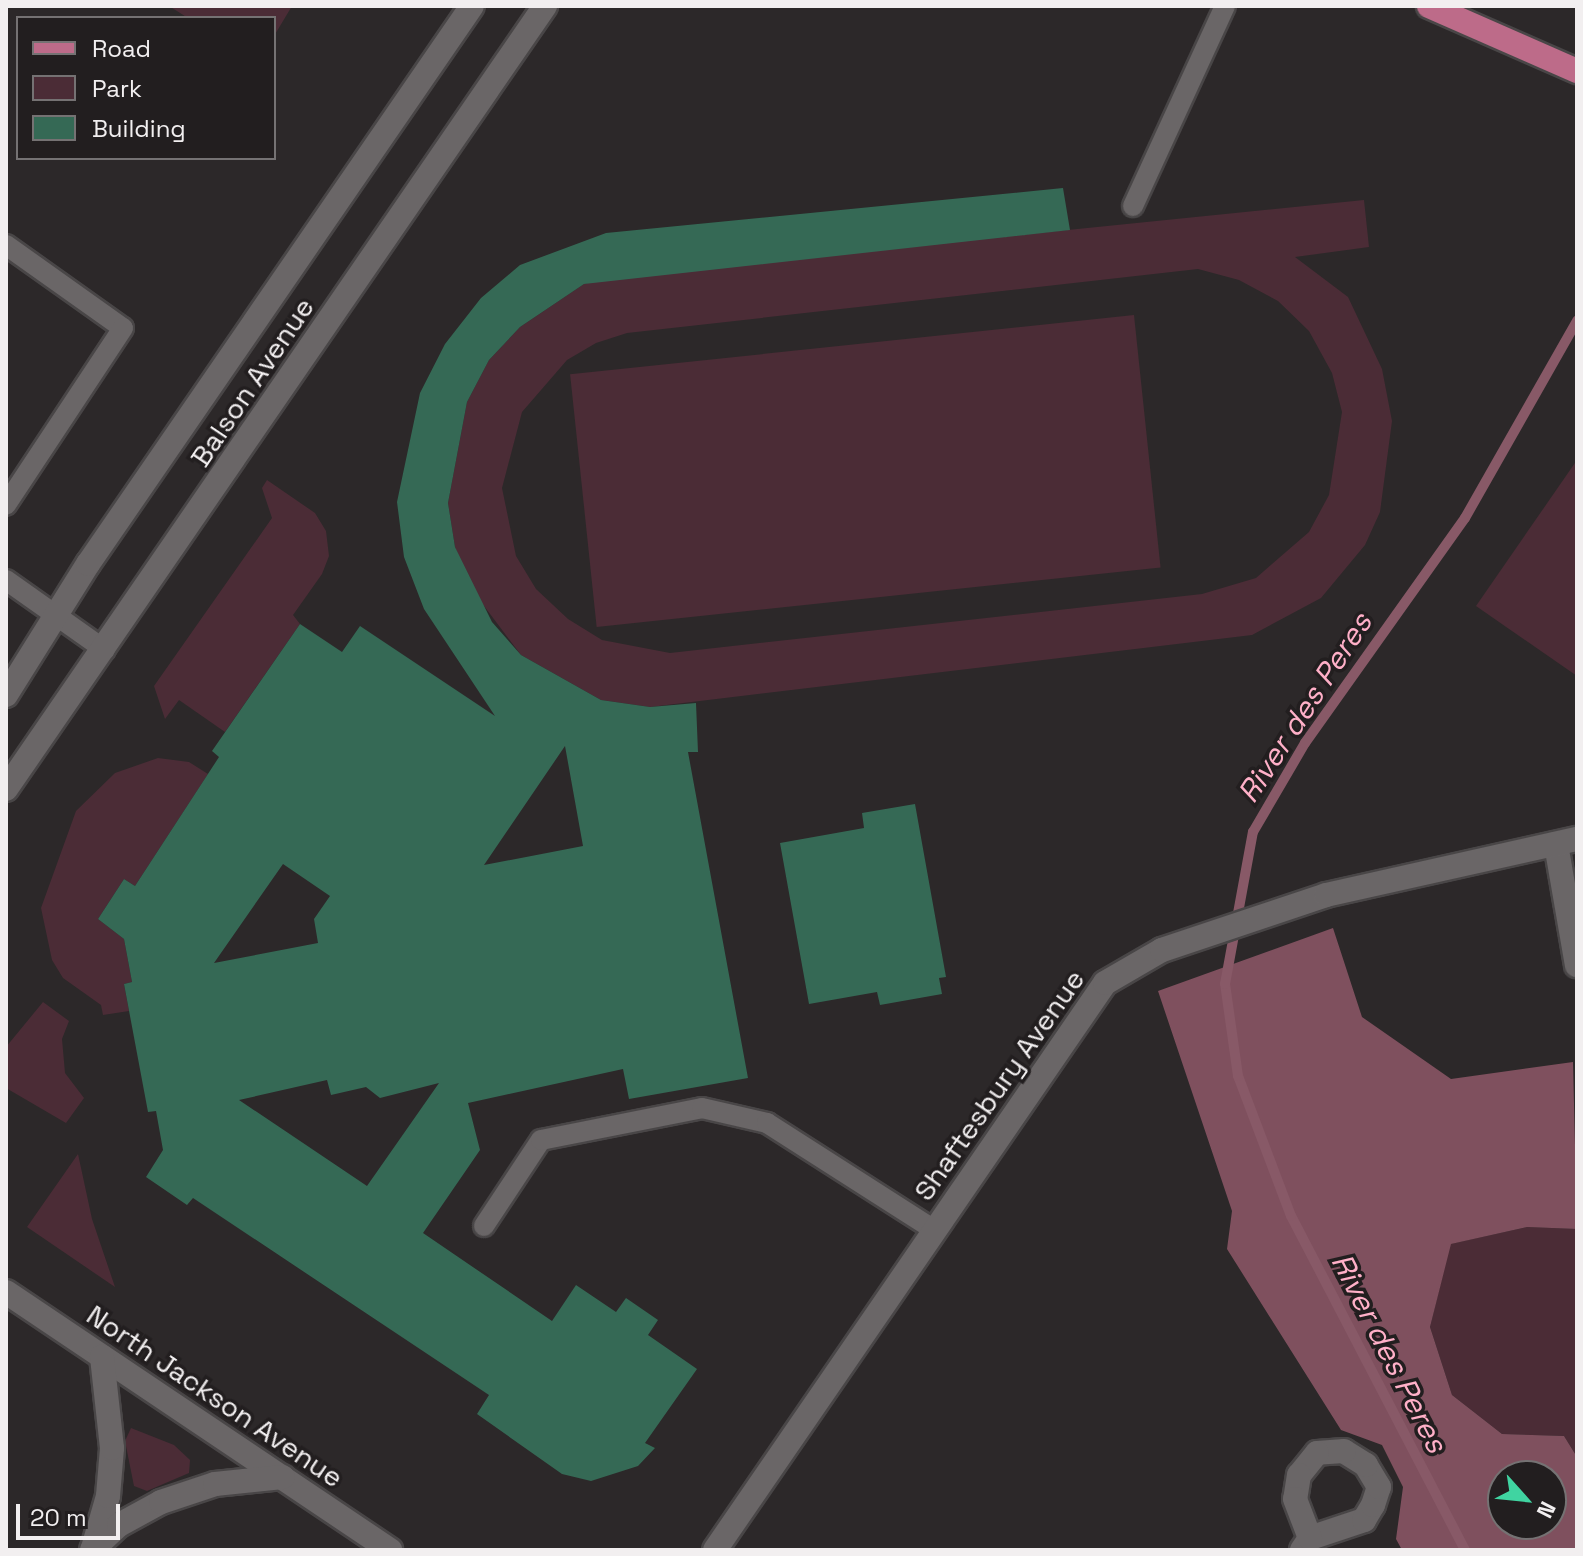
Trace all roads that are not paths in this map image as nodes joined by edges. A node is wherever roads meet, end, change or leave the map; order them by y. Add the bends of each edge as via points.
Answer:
1 (472, 6) edge
2 (545, 6) edge
3 (1225, 6) edge
4 (1429, 6) edge
5 (1577, 71) edge
6 (1133, 206) dead end
7 (6, 245) edge
8 (6, 505) edge
9 (6, 580) edge
10 (56, 615) junction
11 (105, 650) junction
12 (6, 695) edge
13 (6, 789) edge
14 (1566, 842) edge
15 (1577, 965) edge
16 (484, 1226) dead end
17 (934, 1230) junction
18 (6, 1292) edge
19 (102, 1357) junction
20 (283, 1477) junction
21 (92, 1550) edge
22 (390, 1550) edge
23 (715, 1550) edge

1 - 10 street, Balson Avenue
2 - 11 street, Balson Avenue
3 - 6 lane
4 - 5 main road
7 - 8 lane via 123,328
9 - 10 lane
10 - 11 lane
10 - 12 street, Balson Avenue
11 - 13 street, Balson Avenue
14 - 15 street
14 - 17 street, Shaftesbury Avenue via 1292,906 1162,950 1105,983
16 - 17 lane via 541,1140 702,1108 767,1123
17 - 23 street, Shaftesbury Avenue
18 - 19 street, North Jackson Avenue
19 - 20 street, North Jackson Avenue
19 - 21 street via 112,1448 108,1496
20 - 21 street via 215,1484 161,1502 119,1525
20 - 22 street, North Jackson Avenue

